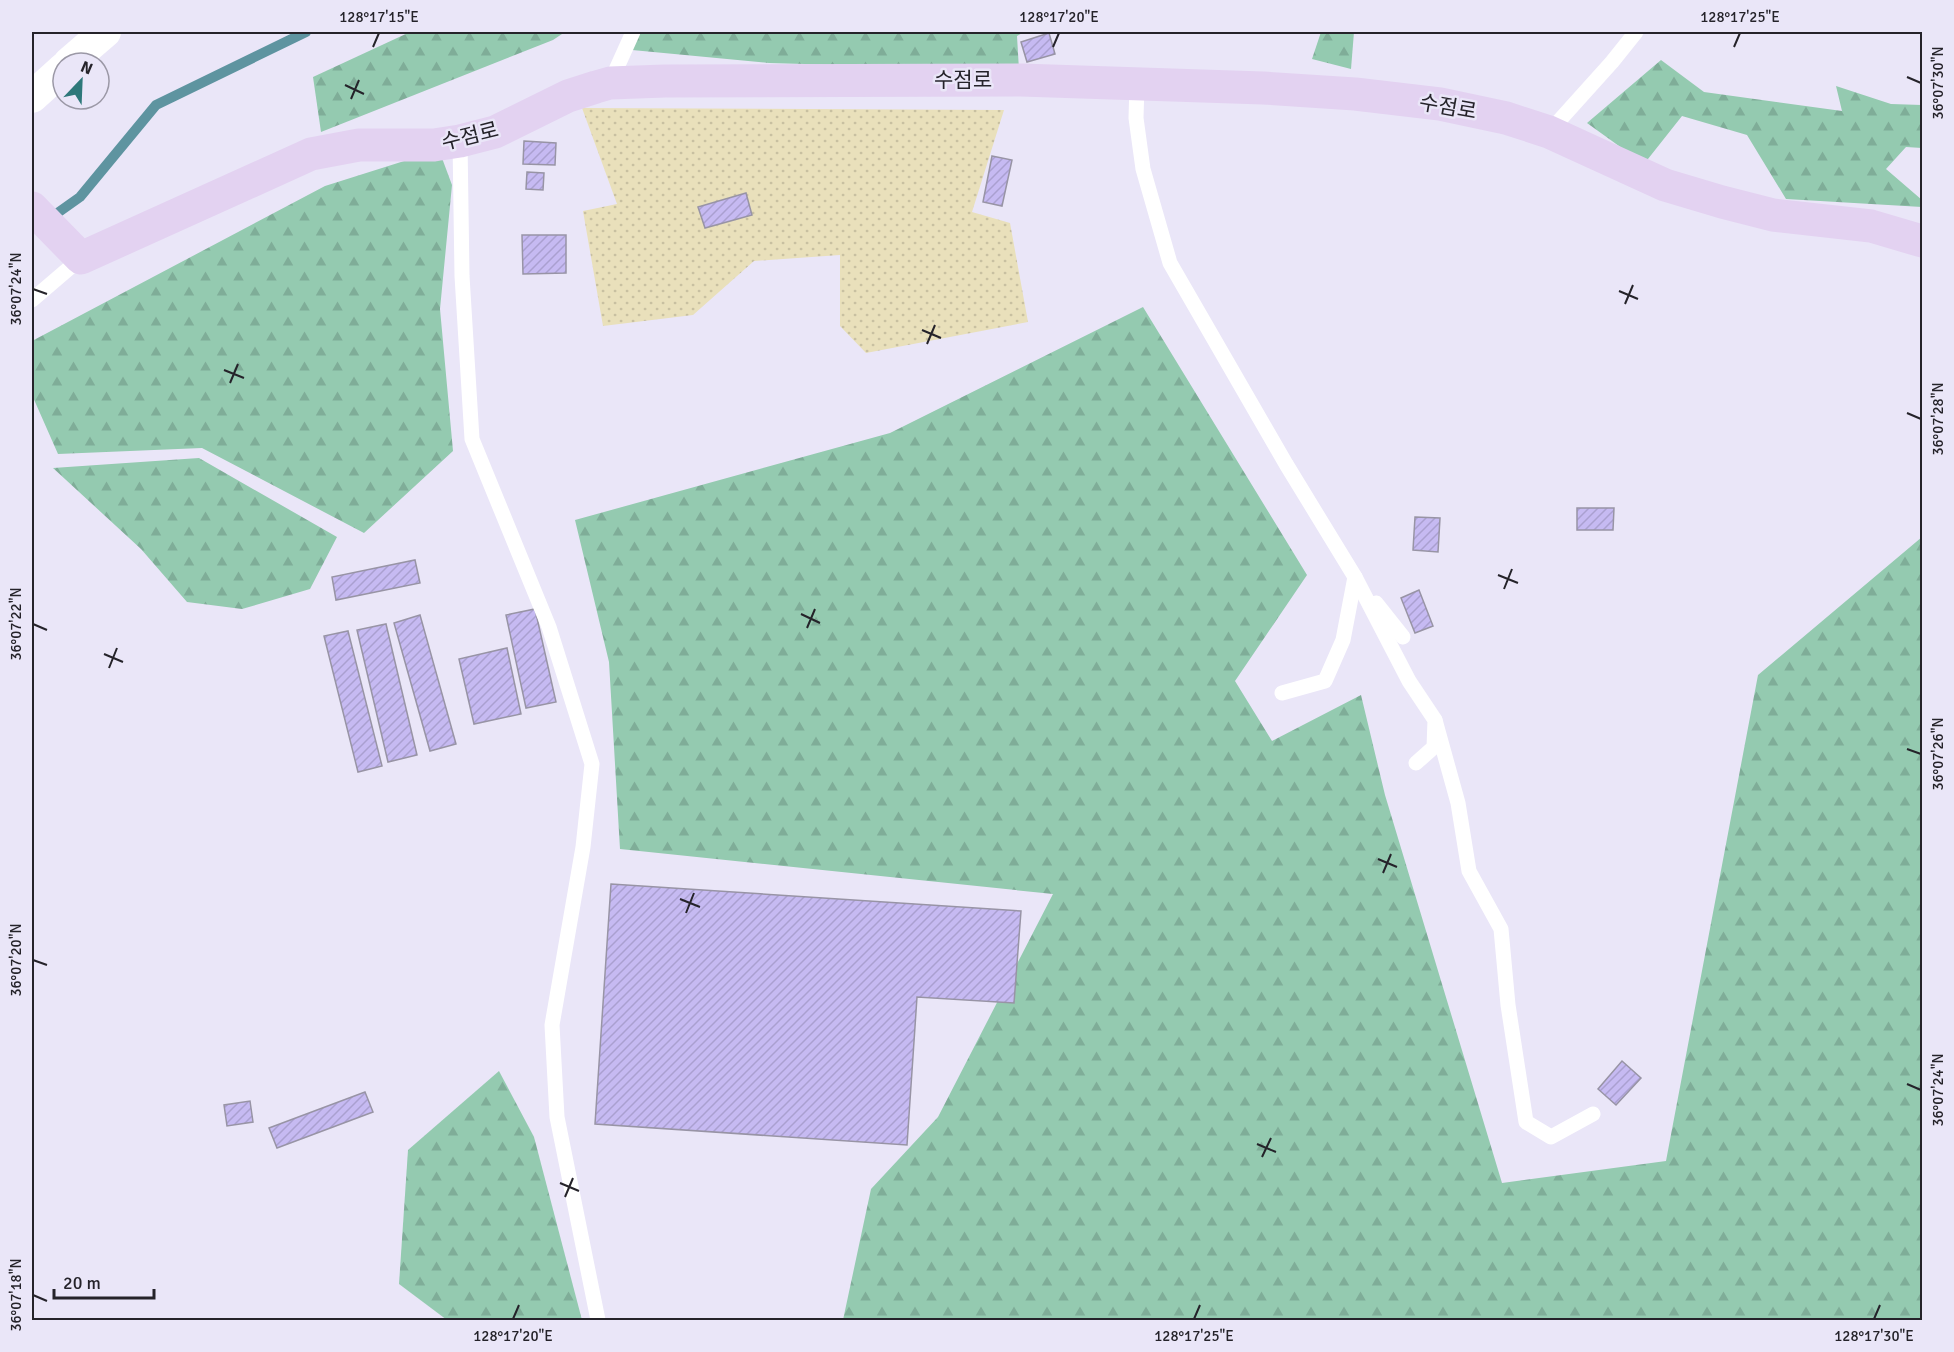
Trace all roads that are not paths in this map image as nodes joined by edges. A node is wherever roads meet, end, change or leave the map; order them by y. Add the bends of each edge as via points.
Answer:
1 (105, 32) edge
2 (633, 32) edge
3 (1636, 32) edge
4 (83, 51) edge
5 (51, 80) edge
6 (610, 83) junction
7 (1137, 84) junction
8 (32, 97) edge
9 (1548, 132) junction
10 (460, 141) junction
11 (32, 208) edge
12 (1923, 241) edge
13 (81, 258) junction
14 (32, 300) edge
15 (1355, 578) junction
16 (1403, 637) dead end
17 (1282, 693) dead end
18 (1435, 720) junction
19 (1416, 763) dead end
20 (1593, 1114) dead end
21 (598, 1320) edge

1 - 4 street
2 - 6 lane
3 - 9 lane
5 - 8 street
6 - 7 main road, 수점로 via 1021,80
6 - 10 main road, 수점로 via 568,96 495,132
7 - 9 main road, 수점로 via 1377,96 1451,106
7 - 15 lane via 1136,118 1143,168 1170,263
9 - 12 main road, 수점로 via 1665,185 1773,215 1871,226
10 - 13 main road, 수점로 via 434,145 359,144 311,154
10 - 21 lane via 462,276 472,440 549,627 592,764 583,847 552,1025 557,1117
11 - 13 main road
13 - 14 lane, 수점로
15 - 16 lane
15 - 17 lane via 1343,640 1325,681
15 - 18 lane via 1409,681
18 - 19 lane via 1434,747
18 - 20 lane via 1458,803 1469,871 1501,929 1526,1122 1551,1137

